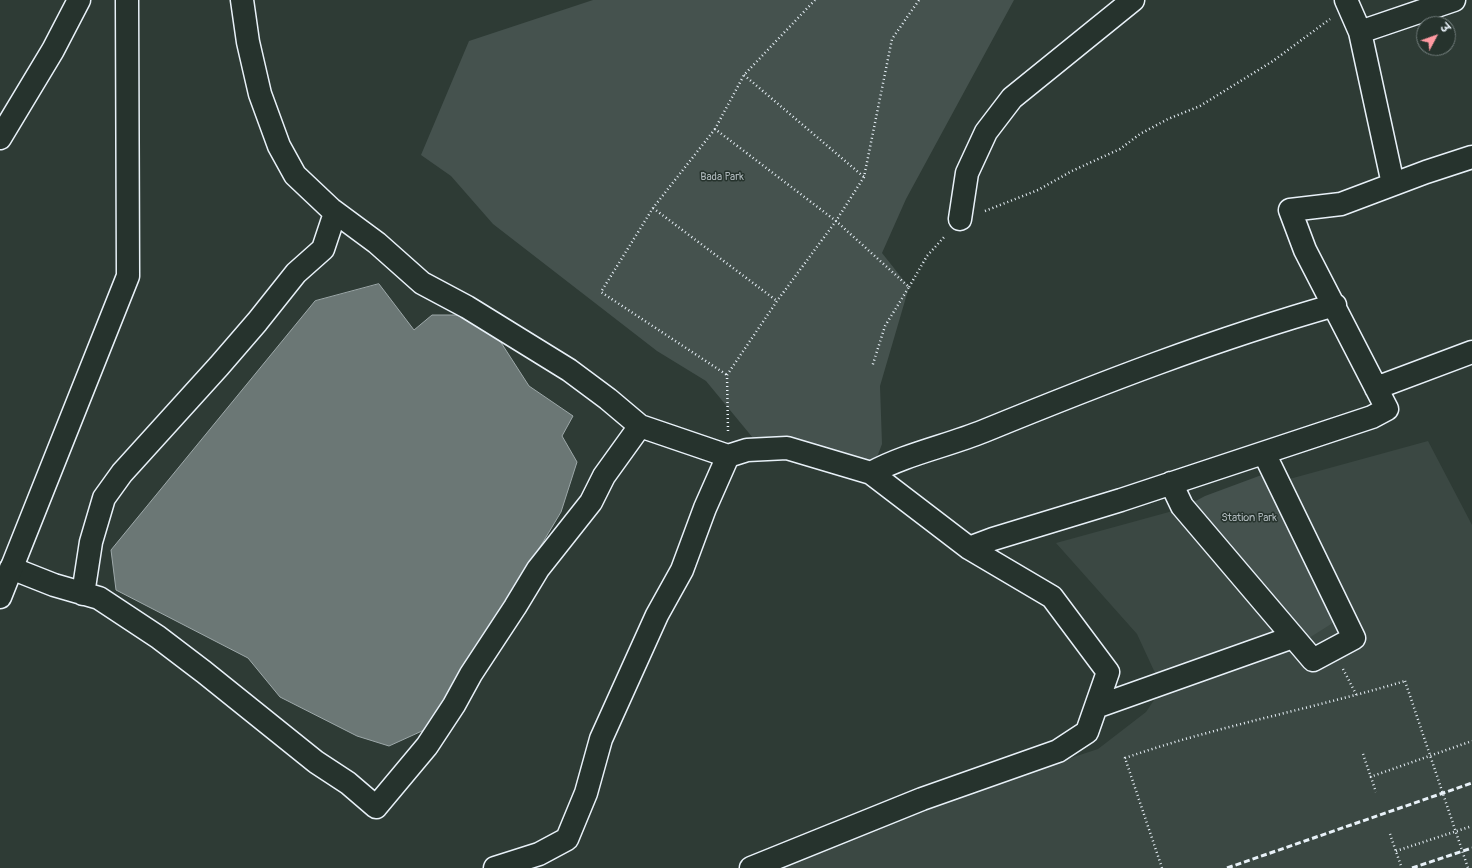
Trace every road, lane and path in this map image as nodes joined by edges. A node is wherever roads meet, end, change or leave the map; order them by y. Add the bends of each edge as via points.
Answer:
1 (78, 0) edge
2 (127, 0) edge
3 (242, 0) edge
4 (815, 0) edge
5 (920, 0) edge
6 (1133, 0) edge
7 (1454, 0) edge
8 (1347, 3) edge
9 (1360, 32) junction
10 (744, 75) junction
11 (715, 129) junction
12 (0, 138) edge
13 (1472, 157) edge
14 (864, 177) junction
15 (1393, 184) junction
16 (653, 208) junction
17 (335, 213) junction
18 (960, 219) junction
19 (836, 221) junction
20 (909, 287) junction
21 (777, 301) junction
22 (1335, 305) junction
23 (1472, 352) edge
24 (872, 367) dead end
25 (727, 375) junction
26 (1376, 388) junction
27 (640, 426) junction
28 (1264, 453) junction
29 (728, 456) junction
30 (871, 473) junction
31 (1171, 483) junction
32 (969, 548) junction
33 (11, 568) junction
34 (83, 594) junction
35 (0, 597) edge
36 (1293, 637) junction
37 (1333, 649) junction
38 (1357, 696) junction
39 (1096, 707) junction
40 (1472, 741) edge
41 (1363, 754) dead end
42 (1430, 756) junction
43 (1370, 777) junction
44 (1376, 792) dead end
45 (1472, 826) edge
46 (1456, 831) junction
47 (1390, 834) dead end
48 (1396, 851) junction
49 (1401, 866) dead end
50 (495, 868) edge
51 (751, 868) edge
52 (1162, 868) edge
53 (1468, 868) edge

1 - 12 street via 53,50
2 - 33 street via 128,276
3 - 17 street via 248,42 260,94 279,146 295,175
4 - 10 path
5 - 14 path via 892,39
6 - 18 street via 1012,98 986,132 967,173
7 - 9 street
8 - 9 street
8 - 18 path via 1273,61 1200,106 1168,119 1140,134 1120,149 1038,190
9 - 15 street
10 - 11 path
10 - 14 path
11 - 16 path
11 - 19 path
13 - 15 street
14 - 19 path
15 - 22 street via 1341,204 1290,210 1306,250
16 - 21 path
16 - 25 path via 601,292
17 - 27 street via 377,243 422,283 467,307 569,370
17 - 34 street via 323,249 296,272 257,322 122,473 104,498 91,542
18 - 20 path via 927,256
19 - 20 path
19 - 21 path
20 - 24 path via 885,326
21 - 25 path
22 - 26 street
22 - 30 street via 1170,359
23 - 26 street
25 - 29 path
26 - 28 street via 1387,409 1372,417
27 - 29 street
27 - 34 street via 604,476 591,502 538,569 427,746 376,807 158,636 98,598
28 - 31 street
28 - 37 street via 1354,638
29 - 30 street via 747,450 787,448
29 - 50 street via 682,570 657,615 601,739 586,793 567,839 539,854
30 - 32 street
31 - 32 street
31 - 36 street via 1182,506
32 - 39 street via 1052,597 1108,672
33 - 34 street
33 - 35 street
36 - 37 street via 1313,660
36 - 39 street
37 - 38 path
38 - 42 path, bridge via 1405,681
38 - 52 path via 1159,746 1125,758
39 - 51 street via 1087,732 1058,751 922,799
40 - 42 path
41 - 43 path
42 - 43 path
42 - 46 path, bridge
43 - 44 path
45 - 46 path
46 - 48 path
46 - 53 path, bridge
47 - 48 path
48 - 49 path

